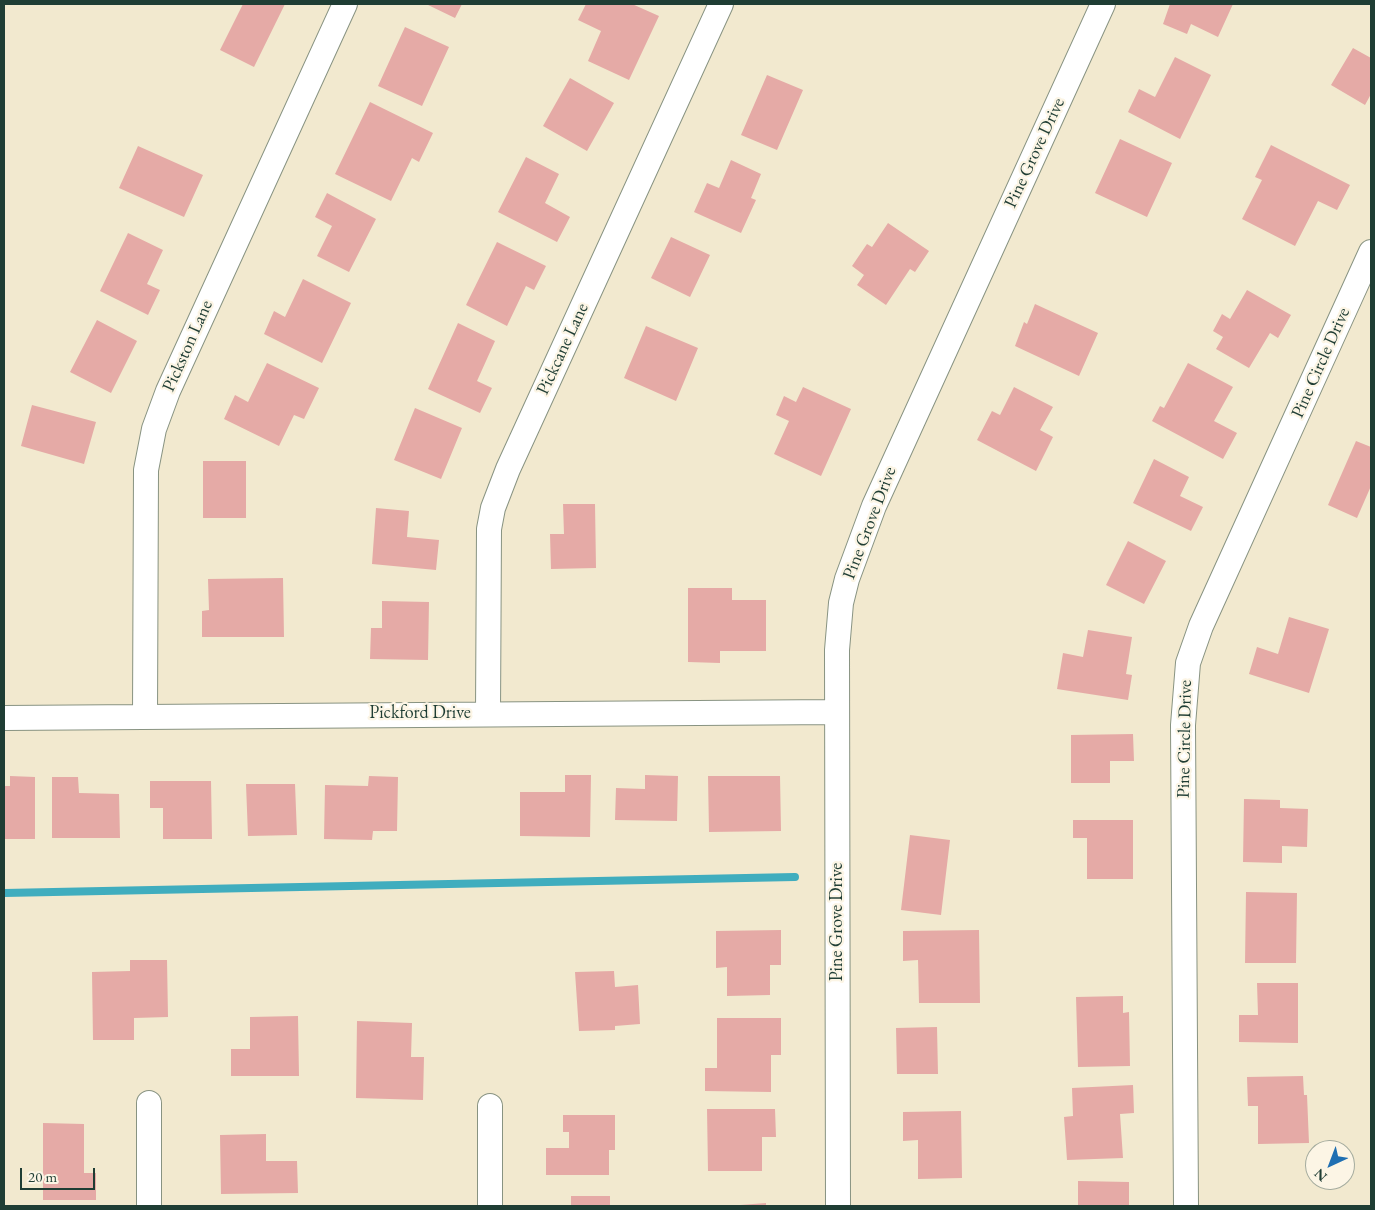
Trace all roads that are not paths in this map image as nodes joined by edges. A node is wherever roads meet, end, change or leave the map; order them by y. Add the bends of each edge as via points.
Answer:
1 (345, 4) edge
2 (721, 4) edge
3 (1103, 4) edge
4 (1371, 252) edge
5 (836, 712) junction
6 (488, 713) junction
7 (146, 715) junction
8 (4, 718) edge
9 (149, 1103) dead end
10 (490, 1106) dead end
11 (149, 1206) edge
12 (490, 1206) edge
13 (838, 1206) edge
14 (1186, 1206) edge

1 - 7 street, Pickston Lane via 168,391 154,429 146,476
2 - 6 street, Pickcane Lane via 493,508 488,559
3 - 5 street, Pine Grove Drive via 859,541 841,603
4 - 14 street, Pine Circle Drive via 1201,626 1188,663 1183,725
5 - 6 street, Pickford Drive
5 - 13 street, Pine Grove Drive
6 - 7 street, Pickford Drive
7 - 8 street, Pickford Drive
9 - 11 street
10 - 12 street

